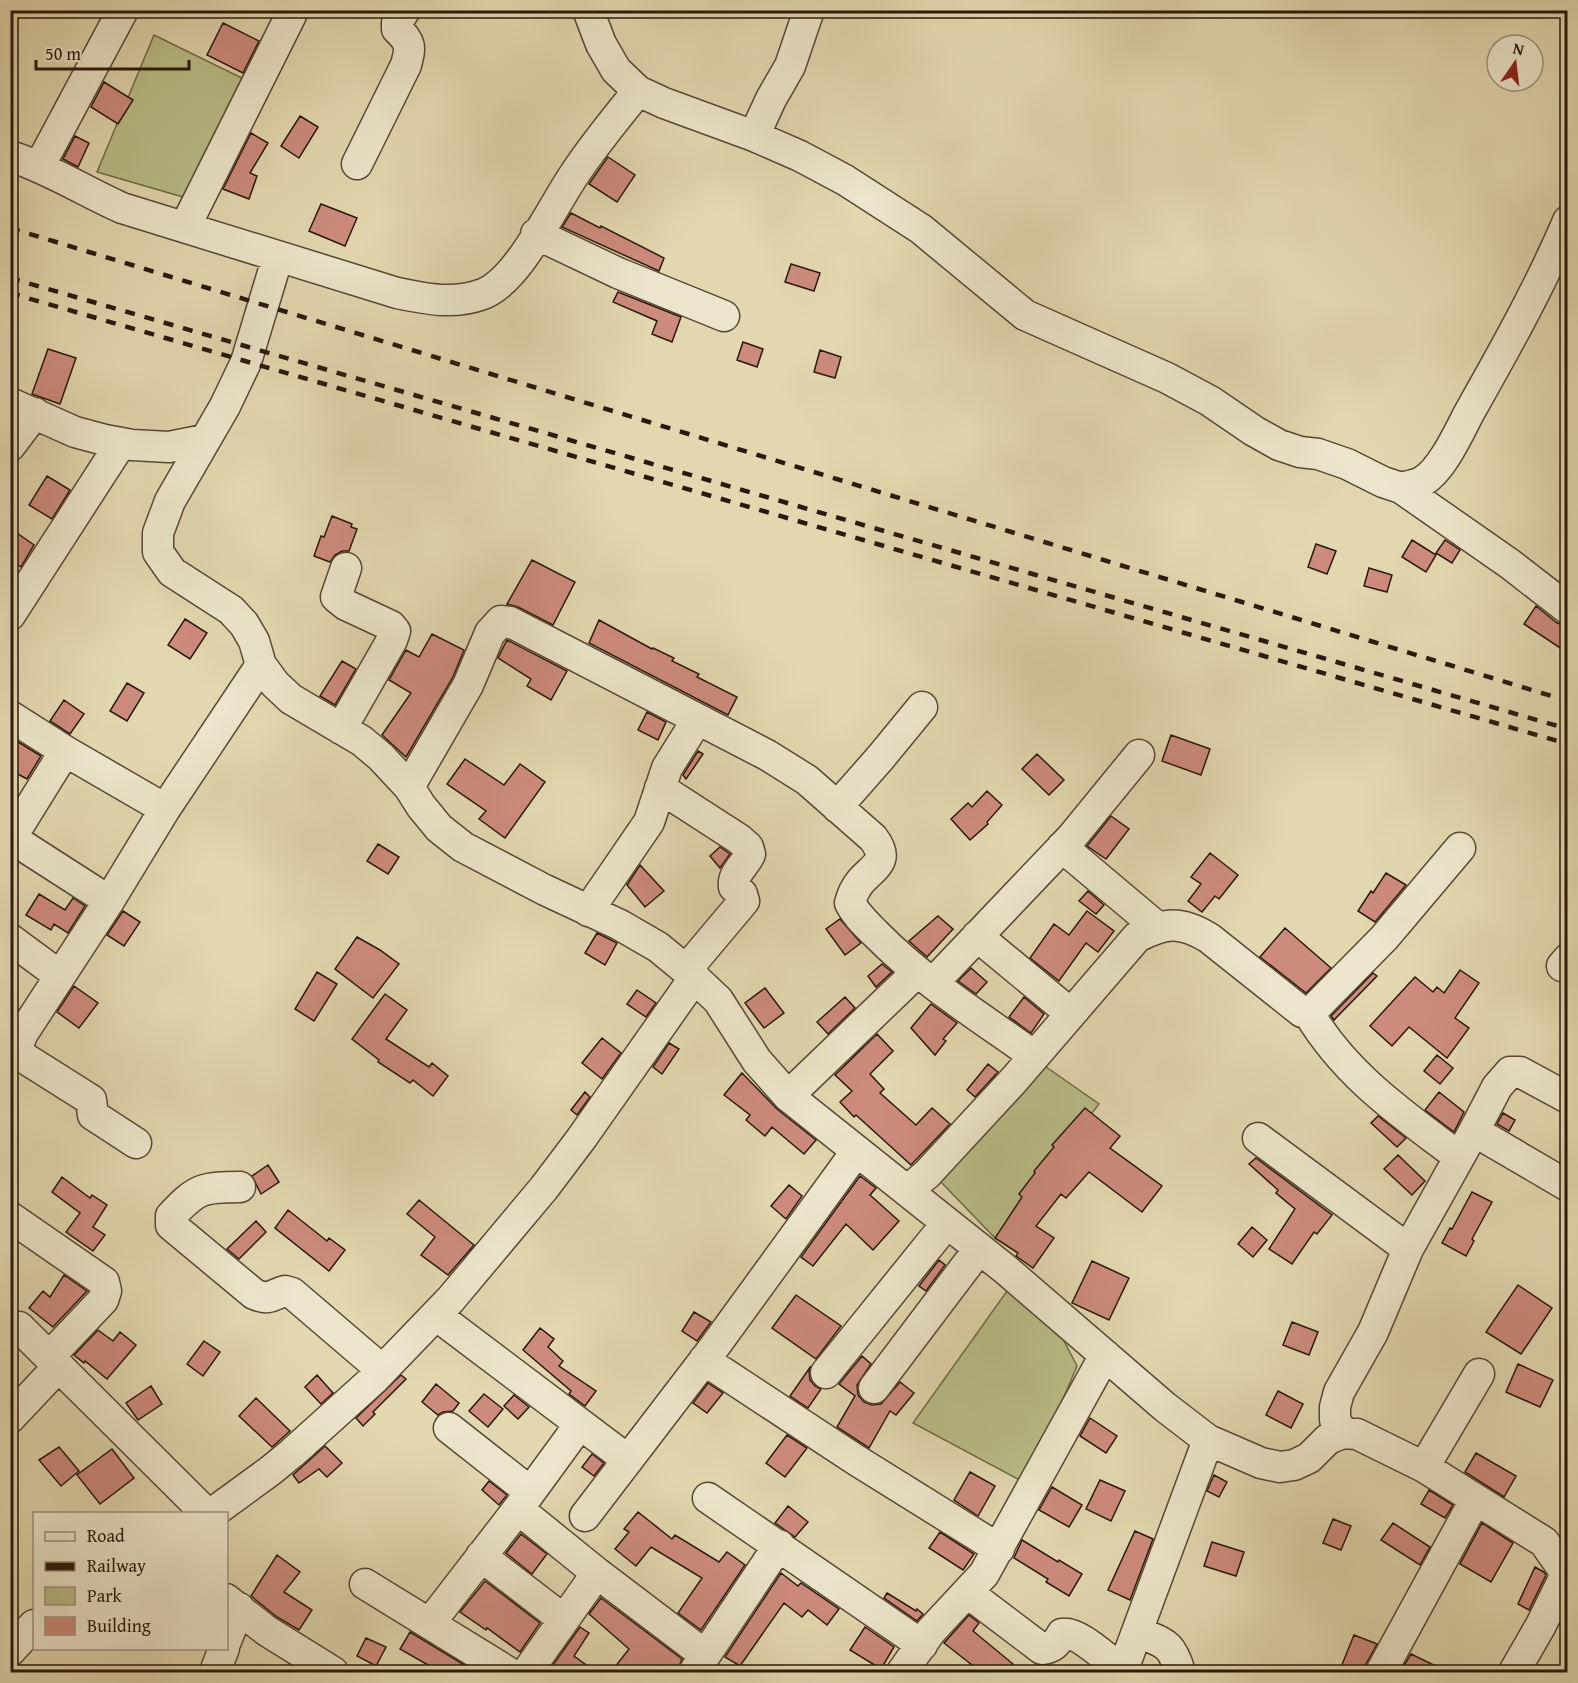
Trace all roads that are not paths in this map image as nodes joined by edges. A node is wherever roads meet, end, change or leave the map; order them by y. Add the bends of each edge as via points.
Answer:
1 (123, 10) edge
2 (405, 10) edge
3 (588, 10) edge
4 (809, 10) edge
5 (291, 15) dead end
6 (631, 99) junction
7 (754, 136) junction
8 (10, 156) edge
9 (357, 164) dead end
10 (39, 167) junction
11 (1568, 221) edge
12 (185, 227) junction
13 (536, 234) junction
14 (278, 256) junction
15 (724, 316) dead end
16 (23, 408) edge
17 (204, 440) junction
18 (121, 443) junction
19 (10, 446) edge
20 (1401, 488) junction
21 (346, 568) dead end
22 (1568, 609) edge
23 (10, 615) edge
24 (261, 665) junction
25 (921, 707) dead end
26 (10, 716) edge
27 (697, 720) junction
28 (341, 729) junction
29 (64, 752) junction
30 (1139, 755) dead end
31 (409, 787) junction
32 (660, 788) junction
33 (837, 807) junction
34 (165, 809) junction
35 (1062, 847) junction
36 (1460, 848) dead end
37 (109, 902) junction
38 (588, 911) junction
39 (1157, 927) junction
40 (977, 936) junction
41 (10, 939) edge
42 (691, 973) junction
43 (60, 976) junction
44 (925, 978) junction
45 (1308, 1012) junction
46 (1070, 1013) junction
47 (17, 1028) edge
48 (1033, 1055) junction
49 (788, 1096) junction
50 (1568, 1098) edge
51 (1474, 1131) junction
52 (1258, 1138) dead end
53 (136, 1143) dead end
54 (856, 1152) junction
55 (1459, 1157) junction
56 (1568, 1186) edge
57 (240, 1187) dead end
58 (907, 1191) junction
59 (10, 1217) edge
60 (947, 1223) junction
61 (979, 1249) junction
62 (1408, 1249) junction
63 (435, 1315) junction
64 (19, 1327) dead end
65 (1105, 1355) junction
66 (704, 1360) junction
67 (54, 1362) junction
68 (382, 1370) junction
69 (826, 1373) dead end
70 (1479, 1374) dead end
71 (874, 1388) dead end
72 (10, 1418) edge
73 (580, 1424) junction
74 (449, 1428) dead end
75 (1343, 1433) junction
76 (1208, 1440) junction
77 (628, 1460) junction
78 (1424, 1467) junction
79 (708, 1498) dead end
80 (523, 1500) junction
81 (1475, 1500) junction
82 (207, 1512) edge
83 (212, 1512) edge
84 (585, 1516) dead end
85 (778, 1545) junction
86 (999, 1549) junction
87 (481, 1556) junction
88 (597, 1574) junction
89 (1567, 1575) edge
90 (365, 1584) dead end
91 (968, 1593) junction
92 (233, 1604) edge
93 (564, 1620) junction
94 (430, 1623) junction
95 (228, 1630) edge
96 (1138, 1632) junction
97 (922, 1645) junction
98 (223, 1650) edge
99 (699, 1664) edge
100 (214, 1672) edge
101 (333, 1672) edge
102 (508, 1672) edge
103 (527, 1672) edge
104 (902, 1672) edge
105 (1180, 1672) edge
106 (1381, 1672) edge
107 (1514, 1672) edge

1 - 10 street
2 - 9 street via 397,29 408,42 406,65
3 - 6 street via 601,44
4 - 7 street via 790,66
5 - 12 street
6 - 7 street via 664,103
6 - 13 street via 573,175
7 - 20 street via 800,156 885,205 921,229 1025,315 1167,378 1279,445 1347,464
8 - 10 street
10 - 12 street via 122,207
11 - 20 street via 1450,448 1424,481
12 - 14 street
13 - 14 street via 498,285 458,300 428,300 397,293
13 - 15 street
14 - 17 street via 246,363
16 - 18 street via 75,432
16 - 19 street
17 - 18 street via 169,447
17 - 24 street via 170,501 158,532 158,552 172,572 231,610 244,624
18 - 23 street
20 - 22 street
21 - 28 street via 336,597 395,631
24 - 28 street via 291,699
24 - 34 street
25 - 33 street
26 - 29 street
27 - 31 street via 510,622 501,621 490,633 468,685
27 - 32 street via 667,768
27 - 33 street via 776,760 807,780
28 - 31 street via 381,757
29 - 34 street
29 - 37 street via 10,838
30 - 35 street
31 - 38 street via 439,828 463,847
32 - 38 street via 649,822
32 - 42 street via 739,839 750,854 733,880 744,901
33 - 44 street via 881,848 882,858 860,882 850,903 895,953
34 - 37 street
35 - 39 street
35 - 40 street
36 - 45 street via 1384,938
37 - 43 street
38 - 42 street via 658,947
39 - 45 street via 1176,925 1194,929 1302,1012
39 - 46 street via 1137,937
40 - 44 street
40 - 46 street
41 - 43 street
42 - 49 street via 718,1000 757,1061
42 - 63 street via 633,1066 544,1188
43 - 47 street
44 - 48 street
44 - 49 street
45 - 55 street via 1338,1056 1361,1079
46 - 48 street
47 - 53 street via 18,1052 91,1100 93,1115
48 - 58 street via 927,1174
49 - 54 street
50 - 51 street via 1520,1072 1510,1072 1497,1087
51 - 55 street
51 - 56 street
52 - 62 street
54 - 58 street
54 - 66 street
55 - 62 street
57 - 68 street via 211,1187 194,1194 171,1216 171,1225 254,1294 264,1298 285,1291 292,1293
58 - 60 street
59 - 67 street via 104,1282 103,1300
60 - 61 street
60 - 69 street
61 - 65 street
61 - 71 street
62 - 75 street via 1373,1332 1339,1392 1335,1420
63 - 68 street
63 - 73 street
64 - 67 street
65 - 76 street
65 - 86 street
66 - 77 street
66 - 86 street
67 - 72 street
67 - 82 street
68 - 83 street via 270,1471
70 - 78 street
73 - 77 street
73 - 80 street
74 - 80 street
75 - 76 street via 1328,1440 1309,1458 1294,1466 1280,1467 1252,1460
75 - 78 street via 1357,1434
76 - 96 street
77 - 84 street
78 - 81 street
79 - 85 street
80 - 87 street
80 - 88 street
81 - 89 street via 1544,1542
81 - 106 street
85 - 97 street
85 - 99 street
86 - 91 street
87 - 93 street
87 - 94 street
88 - 93 street
88 - 99 street
89 - 107 street
90 - 94 street
91 - 96 street via 1042,1649 1068,1633 1119,1666 1125,1664
91 - 97 street
92 - 95 street
92 - 101 street via 267,1631
93 - 103 street
94 - 102 street
96 - 105 street via 1168,1646
97 - 104 street
98 - 100 street

